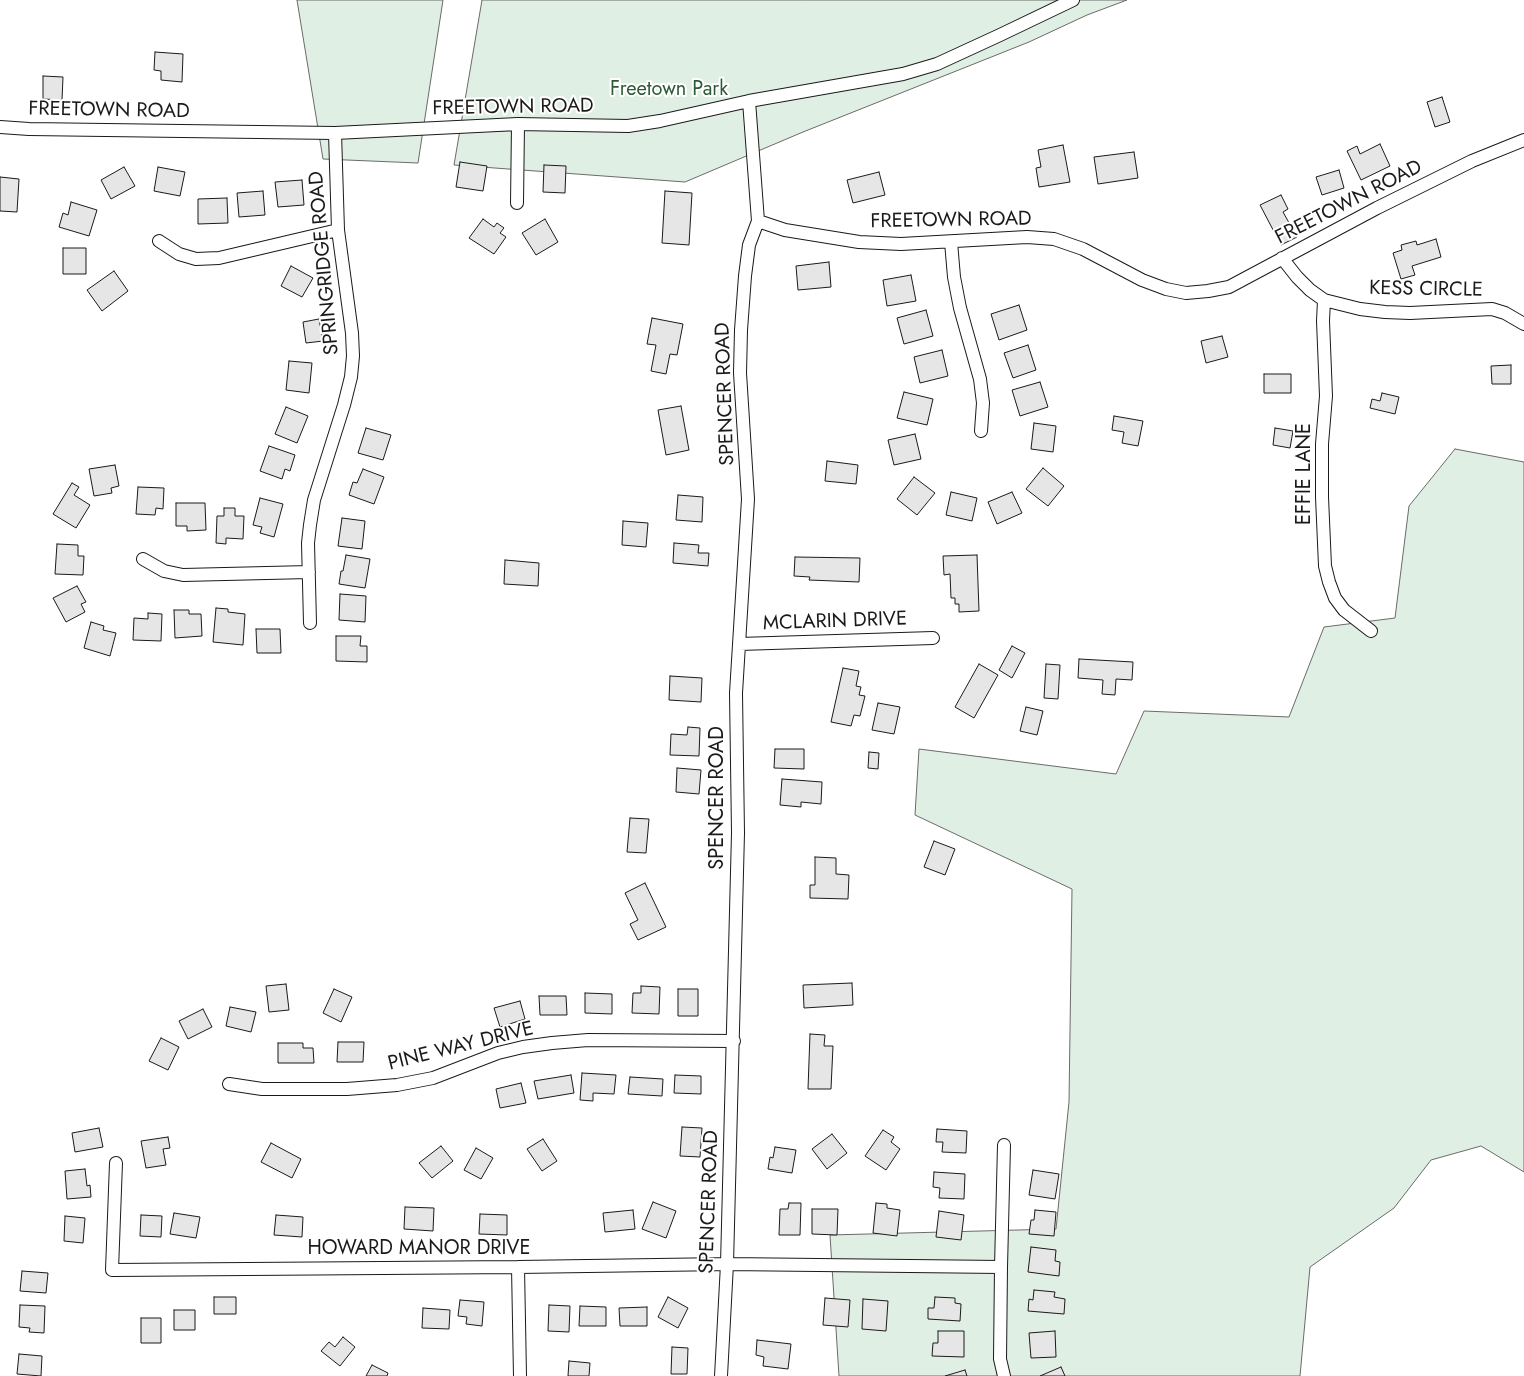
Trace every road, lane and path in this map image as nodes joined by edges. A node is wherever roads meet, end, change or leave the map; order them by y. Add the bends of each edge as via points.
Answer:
1 (1073, 0) edge
2 (749, 101) junction
3 (518, 124) junction
4 (0, 127) edge
5 (335, 133) junction
6 (1524, 140) edge
7 (517, 202) dead end
8 (758, 221) junction
9 (338, 230) junction
10 (159, 241) dead end
11 (951, 242) junction
12 (1282, 258) junction
13 (1324, 300) junction
14 (1524, 324) edge
15 (982, 431) dead end
16 (143, 559) dead end
17 (309, 572) junction
18 (310, 623) dead end
19 (1371, 631) dead end
20 (933, 638) dead end
21 (739, 644) junction
22 (734, 1041) junction
23 (229, 1084) dead end
24 (1004, 1145) dead end
25 (116, 1163) dead end
26 (727, 1264) junction
27 (518, 1267) junction
28 (1002, 1267) junction
29 (520, 1376) edge
30 (722, 1376) edge
31 (1004, 1376) edge

1 - 2 street, FREETOWN ROAD via 937,64 903,74
2 - 3 street, FREETOWN ROAD via 628,126
2 - 8 street
3 - 5 street, FREETOWN ROAD
3 - 7 street
4 - 5 street, FREETOWN ROAD
5 - 9 street, SPRINGRIDGE ROAD
6 - 12 street, FREETOWN ROAD via 1472,161
8 - 11 street, FREETOWN ROAD via 785,230 859,242
8 - 21 street, SPENCER ROAD via 749,245 744,276 741,330 740,373 748,500
9 - 10 street via 219,258 196,259 179,254
9 - 17 street, SPRINGRIDGE ROAD via 353,356 344,405 314,500 308,543
11 - 12 street, FREETOWN ROAD via 1027,237 1054,239 1083,249 1142,280 1186,293 1229,287
11 - 15 street via 960,308 980,379
12 - 13 street, KESS CIRCLE via 1297,277
13 - 14 street, KESS CIRCLE via 1385,312 1492,309
13 - 19 street, EFFIE LANE via 1326,396 1322,497 1325,566 1335,598 1344,610
16 - 17 street via 164,571 183,575
17 - 18 street, SPRINGRIDGE ROAD
20 - 21 street, MCLARIN DRIVE
21 - 22 street, SPENCER ROAD
22 - 23 street, PINE WAY DRIVE via 588,1040 543,1045 498,1053 433,1078 397,1085 347,1089 262,1089
22 - 26 street, SPENCER ROAD
24 - 28 street
25 - 27 street, HOWARD MANOR DRIVE via 112,1270
26 - 27 street, HOWARD MANOR DRIVE
26 - 28 street, HOWARD MANOR DRIVE
26 - 30 street, SPENCER ROAD
27 - 29 street
28 - 31 street via 1000,1359

